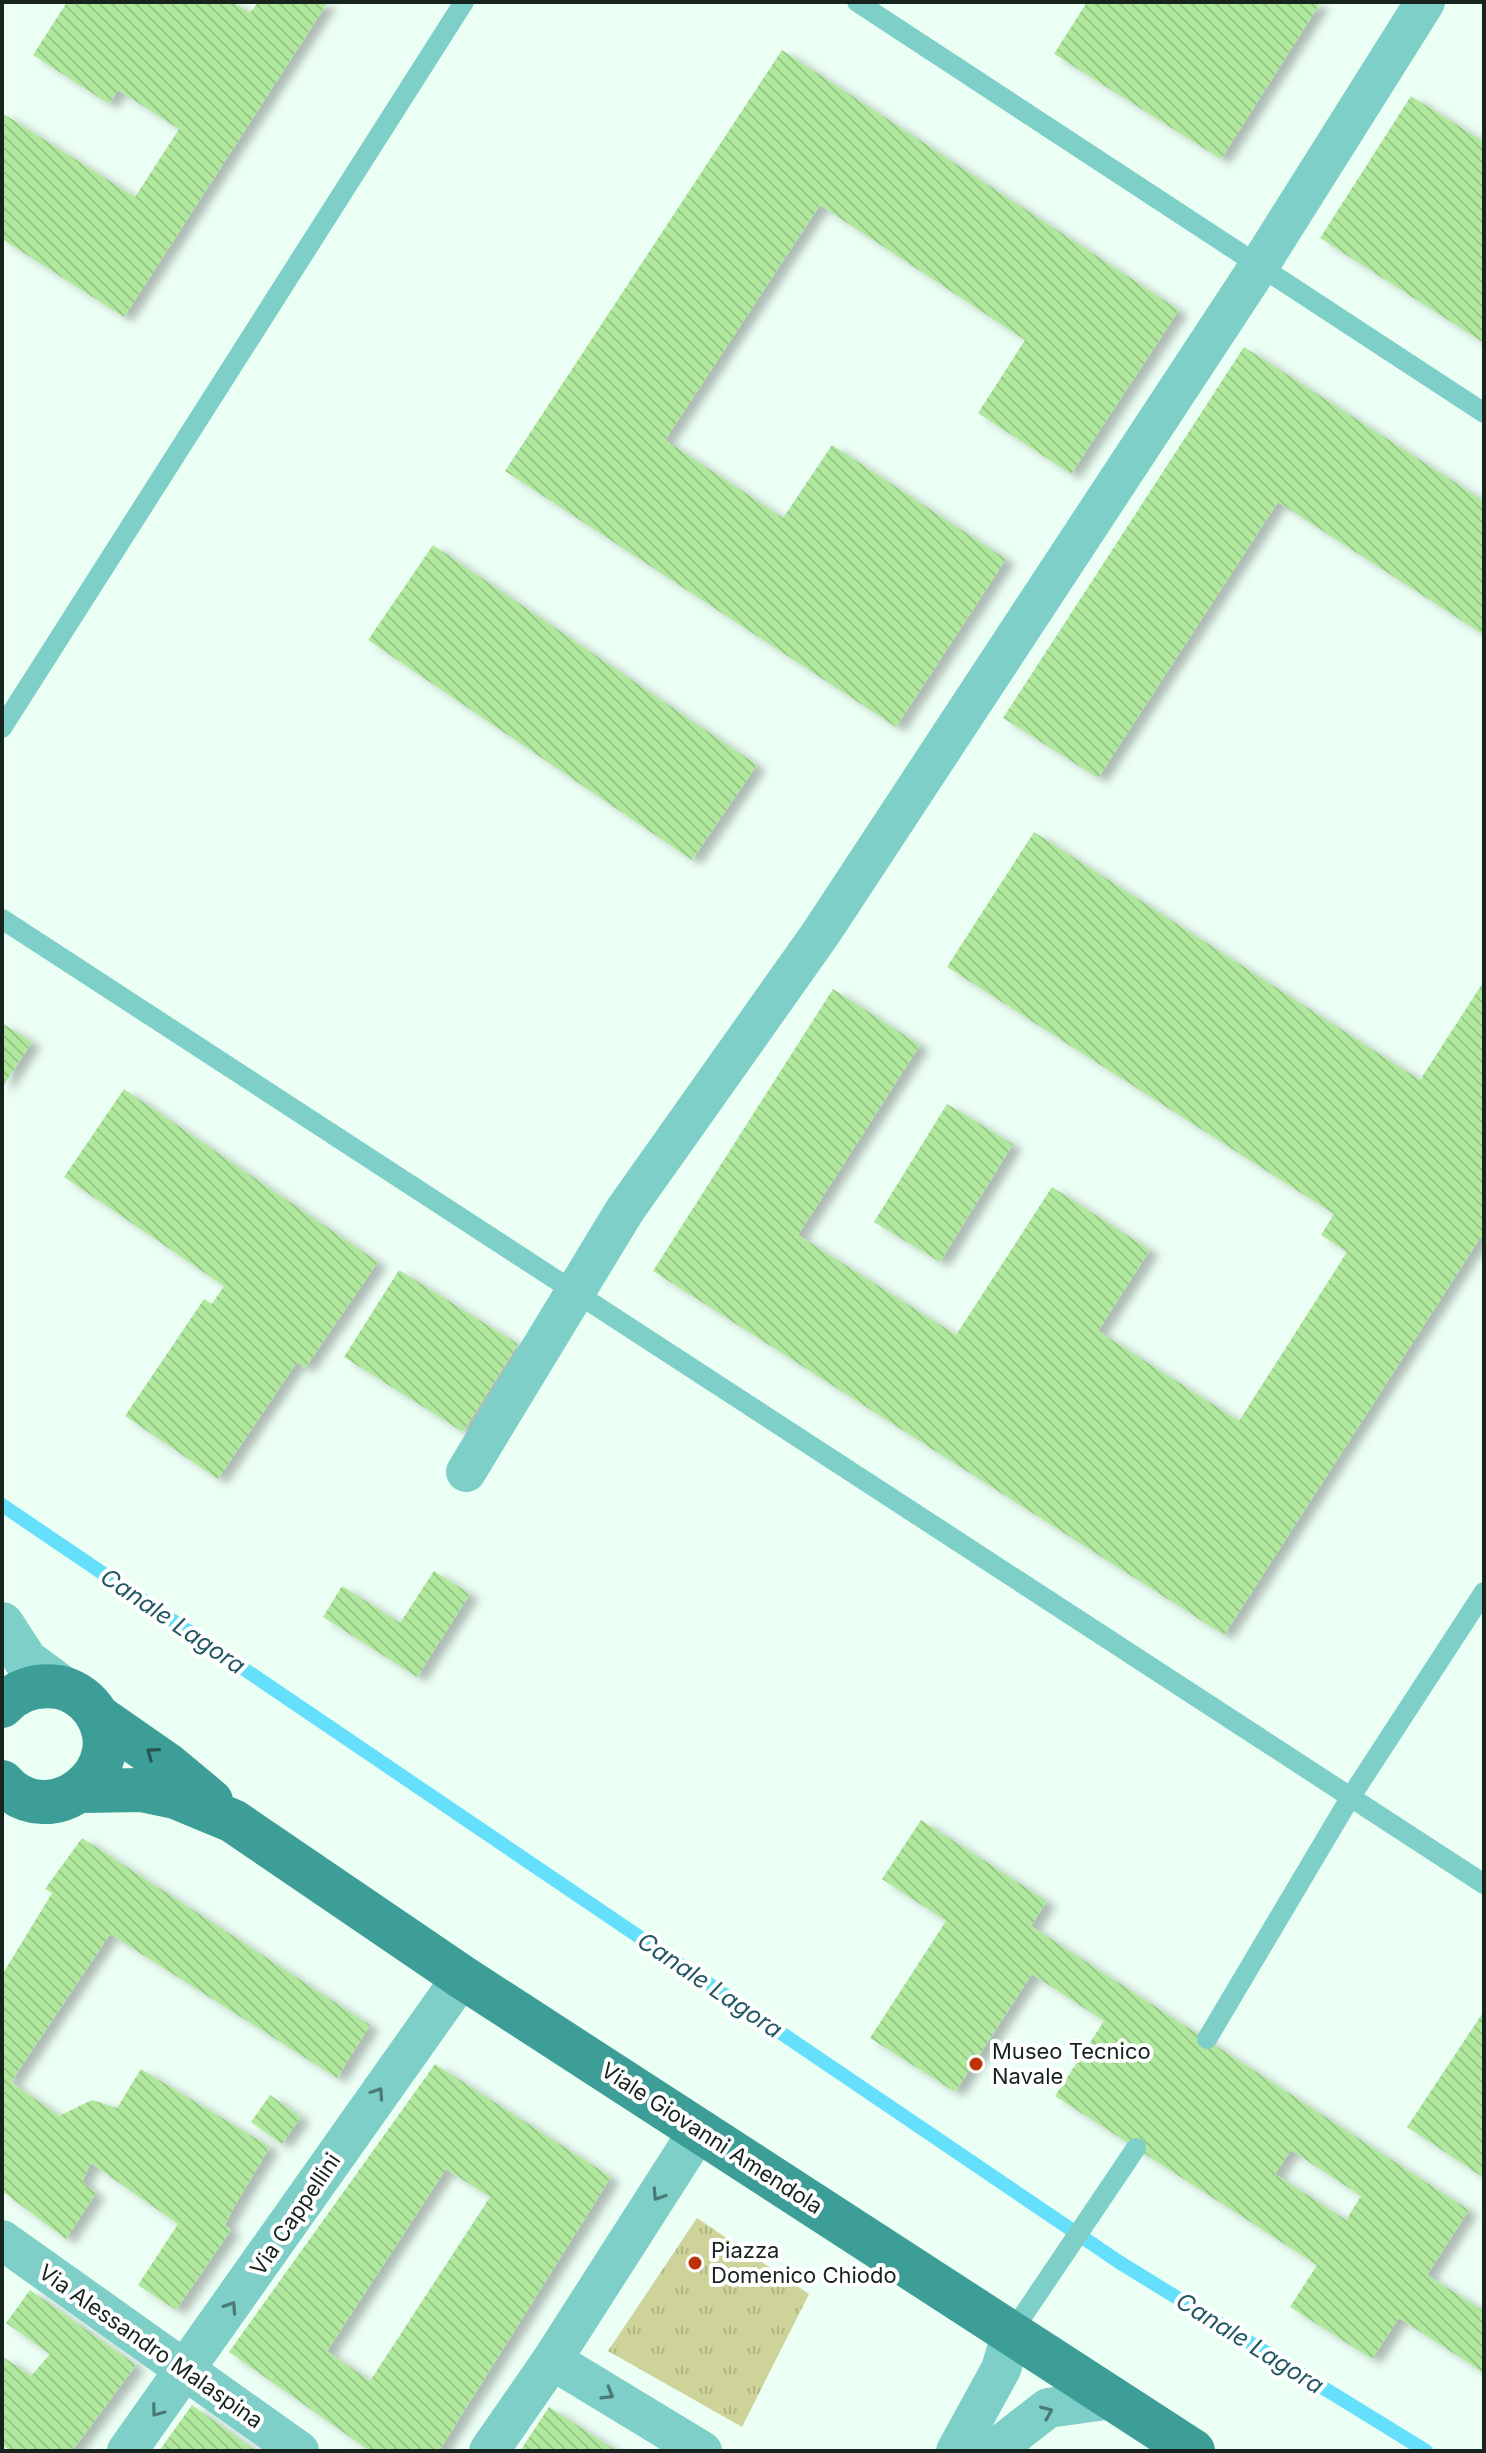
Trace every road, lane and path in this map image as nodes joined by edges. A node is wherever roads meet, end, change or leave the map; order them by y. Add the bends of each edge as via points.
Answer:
1 (464, 2) edge
2 (857, 2) edge
3 (1425, 2) edge
4 (1259, 266) junction
5 (1484, 413) edge
6 (2, 728) edge
7 (2, 919) edge
8 (576, 1293) junction
9 (466, 1472) dead end
10 (1484, 1592) edge
11 (2, 1624) edge
12 (2, 1637) edge
13 (2, 1674) edge
14 (61, 1687) junction
15 (2, 1706) edge
16 (99, 1717) junction
17 (2, 1782) edge
18 (82, 1791) junction
19 (1350, 1798) junction
20 (40, 1802) junction
21 (233, 1821) junction
22 (2, 1823) edge
23 (1484, 1884) edge
24 (462, 1977) junction
25 (1207, 2039) dead end
26 (699, 2130) junction
27 (1136, 2148) dead end
28 (2, 2240) edge
29 (1012, 2332) junction
30 (552, 2360) junction
31 (186, 2372) junction
32 (1113, 2399) junction
33 (127, 2451) edge
34 (299, 2451) edge
35 (489, 2451) edge
36 (702, 2451) edge
37 (956, 2451) edge
38 (993, 2451) edge
39 (1193, 2451) edge

1 - 6 lane
2 - 4 lane
3 - 4 street
4 - 5 lane
4 - 8 street via 821,933 625,1210
7 - 8 lane
8 - 9 street
8 - 19 lane
10 - 19 lane
11 - 14 street via 26,1661
12 - 13 street
14 - 15 main road via 23,1690
14 - 16 main road, Viale Giovanni Amendola via 90,1704
16 - 18 main road via 104,1733 101,1765
21 -> 16 main road, Viale Giovanni Amendola via 168,1765
17 - 20 main road via 21,1797
18 - 20 main road, Viale Giovanni Amendola
18 - 21 main road, Viale Giovanni Amendola via 141,1790 175,1797
19 - 23 lane
19 - 25 lane
20 - 22 main road, Viale Giovanni Amendola
21 - 24 main road, Viale Giovanni Amendola
24 - 26 main road, Viale Giovanni Amendola
31 -> 24 street, Via Cappellini
26 - 29 main road, Viale Giovanni Amendola
26 -> 30 street
27 - 29 lane
28 - 31 street, Via Alessandro Malaspina
29 - 32 main road, Viale Giovanni Amendola
29 - 37 street via 1001,2369
30 - 35 street
30 -> 36 street
31 -> 33 street, Via Cappellini
31 - 34 street, Via Alessandro Malaspina
38 -> 32 street via 1048,2408
32 - 39 main road, Viale Giovanni Amendola

